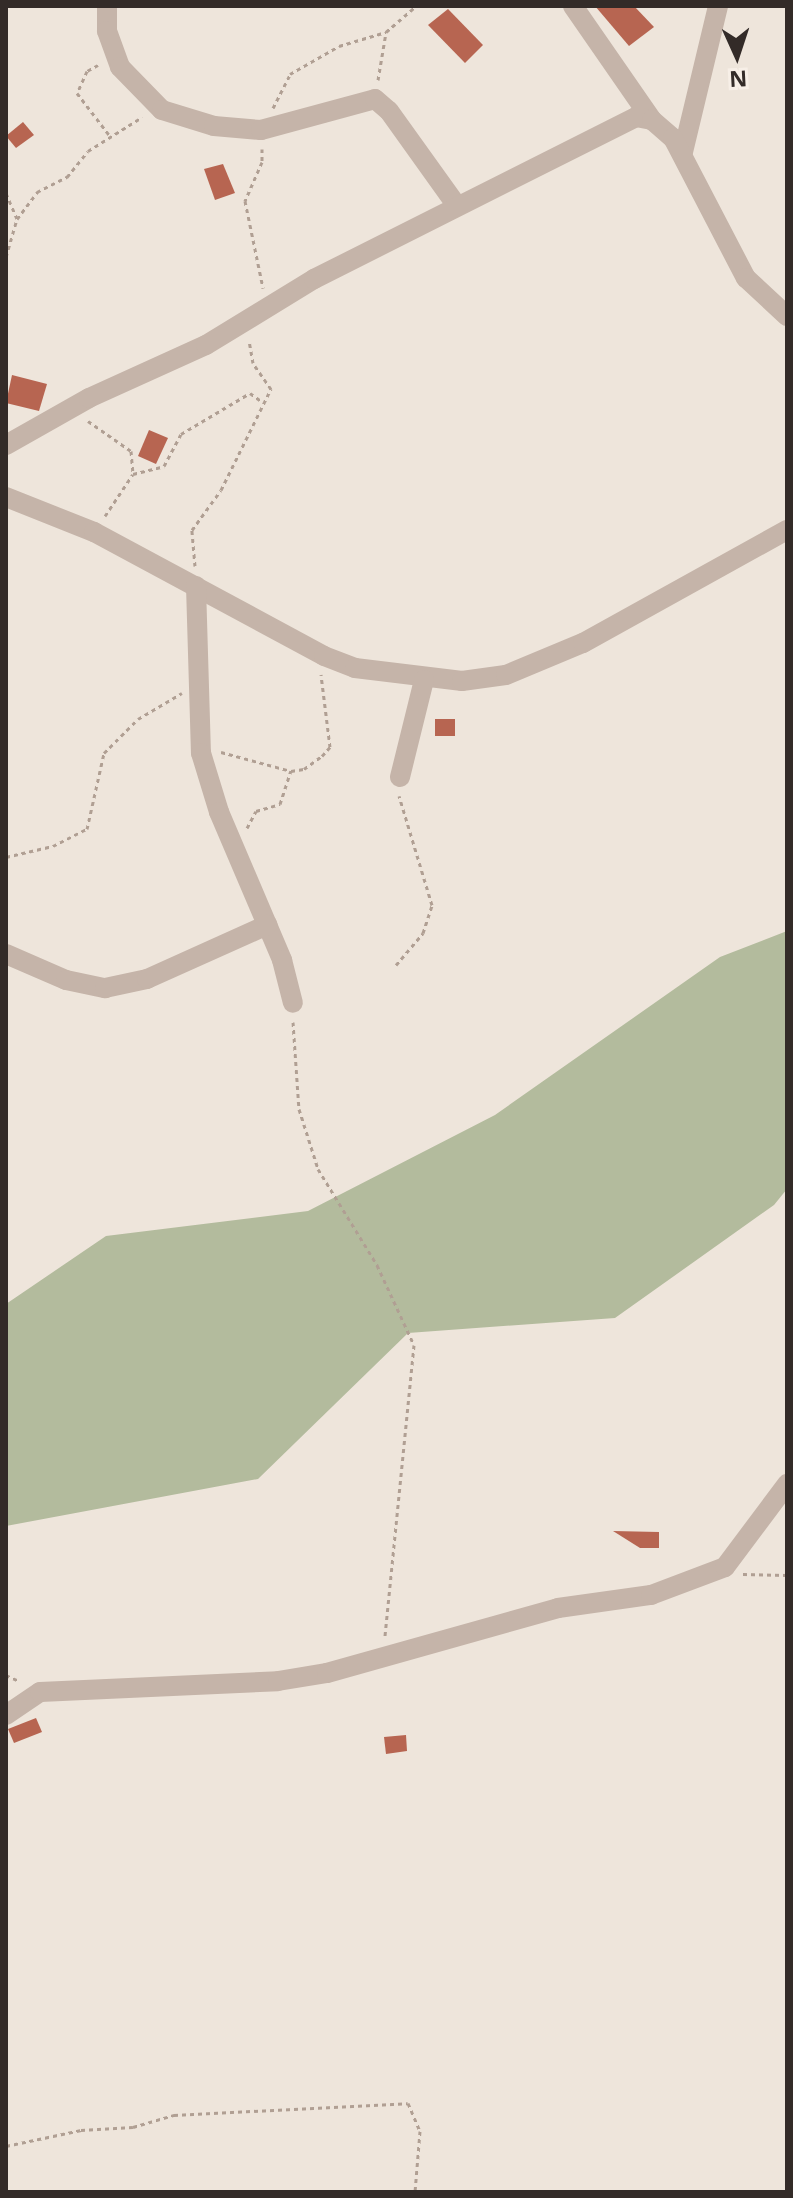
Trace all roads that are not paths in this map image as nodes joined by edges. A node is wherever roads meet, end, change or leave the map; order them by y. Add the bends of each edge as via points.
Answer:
1 (573, 6) edge
2 (718, 6) edge
3 (107, 8) edge
4 (652, 120) junction
5 (683, 152) junction
6 (457, 206) junction
7 (787, 316) edge
8 (6, 445) edge
9 (6, 497) edge
10 (787, 530) edge
11 (196, 586) junction
12 (424, 680) junction
13 (400, 777) road end
14 (267, 925) junction
15 (6, 954) edge
16 (293, 1003) road end
17 (787, 1484) edge
18 (6, 1715) edge

1 - 4 street
2 - 5 street
3 - 6 street via 113,56 151,103 199,123 261,130 375,99
4 - 5 street
4 - 6 street via 636,117 615,125
5 - 7 street via 746,278
6 - 8 street via 196,350 68,409
9 - 11 street via 94,532
10 - 12 street via 677,595 542,662 477,679
11 - 12 street via 324,656 355,668
11 - 14 street via 201,753 219,812
12 - 13 street
14 - 15 street via 147,979 105,988 66,980
14 - 16 street
17 - 18 street via 725,1567 651,1595 558,1608 383,1658 278,1681 40,1692

